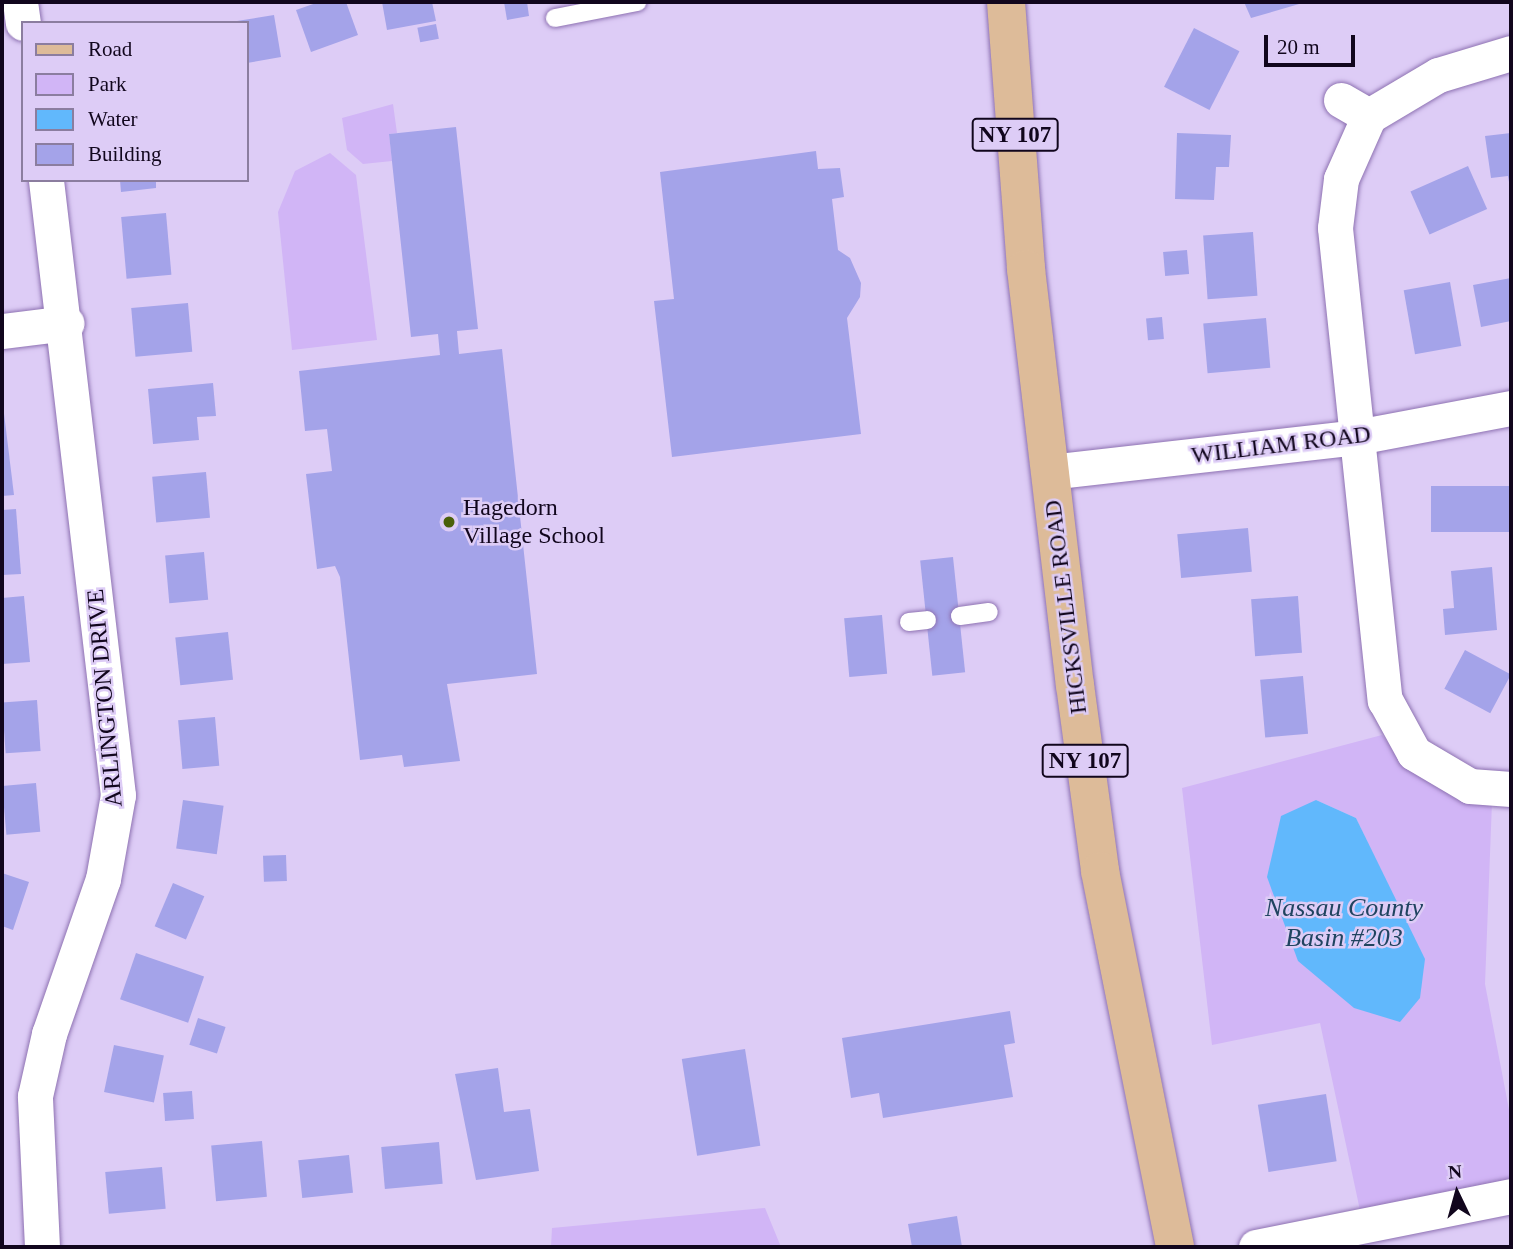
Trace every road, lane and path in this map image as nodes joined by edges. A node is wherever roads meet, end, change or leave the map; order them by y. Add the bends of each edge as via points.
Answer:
1 (637, 2) edge
2 (1006, 2) edge
3 (555, 18) dead end
4 (1511, 54) edge
5 (46, 182) edge
6 (67, 323) junction
7 (2, 331) edge
8 (1511, 408) edge
9 (1357, 437) junction
10 (1050, 472) junction
11 (989, 612) dead end
12 (960, 616) dead end
13 (1511, 789) edge
14 (1511, 1196) edge
15 (42, 1247) edge
16 (1175, 1247) edge
17 (1256, 1247) edge

1 - 3 lane
2 - 10 main road, HICKSVILLE ROAD / NY 107 via 1026,269
4 - 9 street via 1438,75 1355,108 1335,228
5 - 6 street, ARLINGTON DRIVE
6 - 7 street
6 - 15 street, ARLINGTON DRIVE via 118,795 103,880 49,1034 35,1096
8 - 9 street, WILLIAM ROAD
9 - 10 street, WILLIAM ROAD
9 - 13 street via 1389,711 1414,753 1448,777 1470,786
10 - 16 main road, HICKSVILLE ROAD / NY 107 via 1100,871
11 - 12 lane
14 - 17 street

